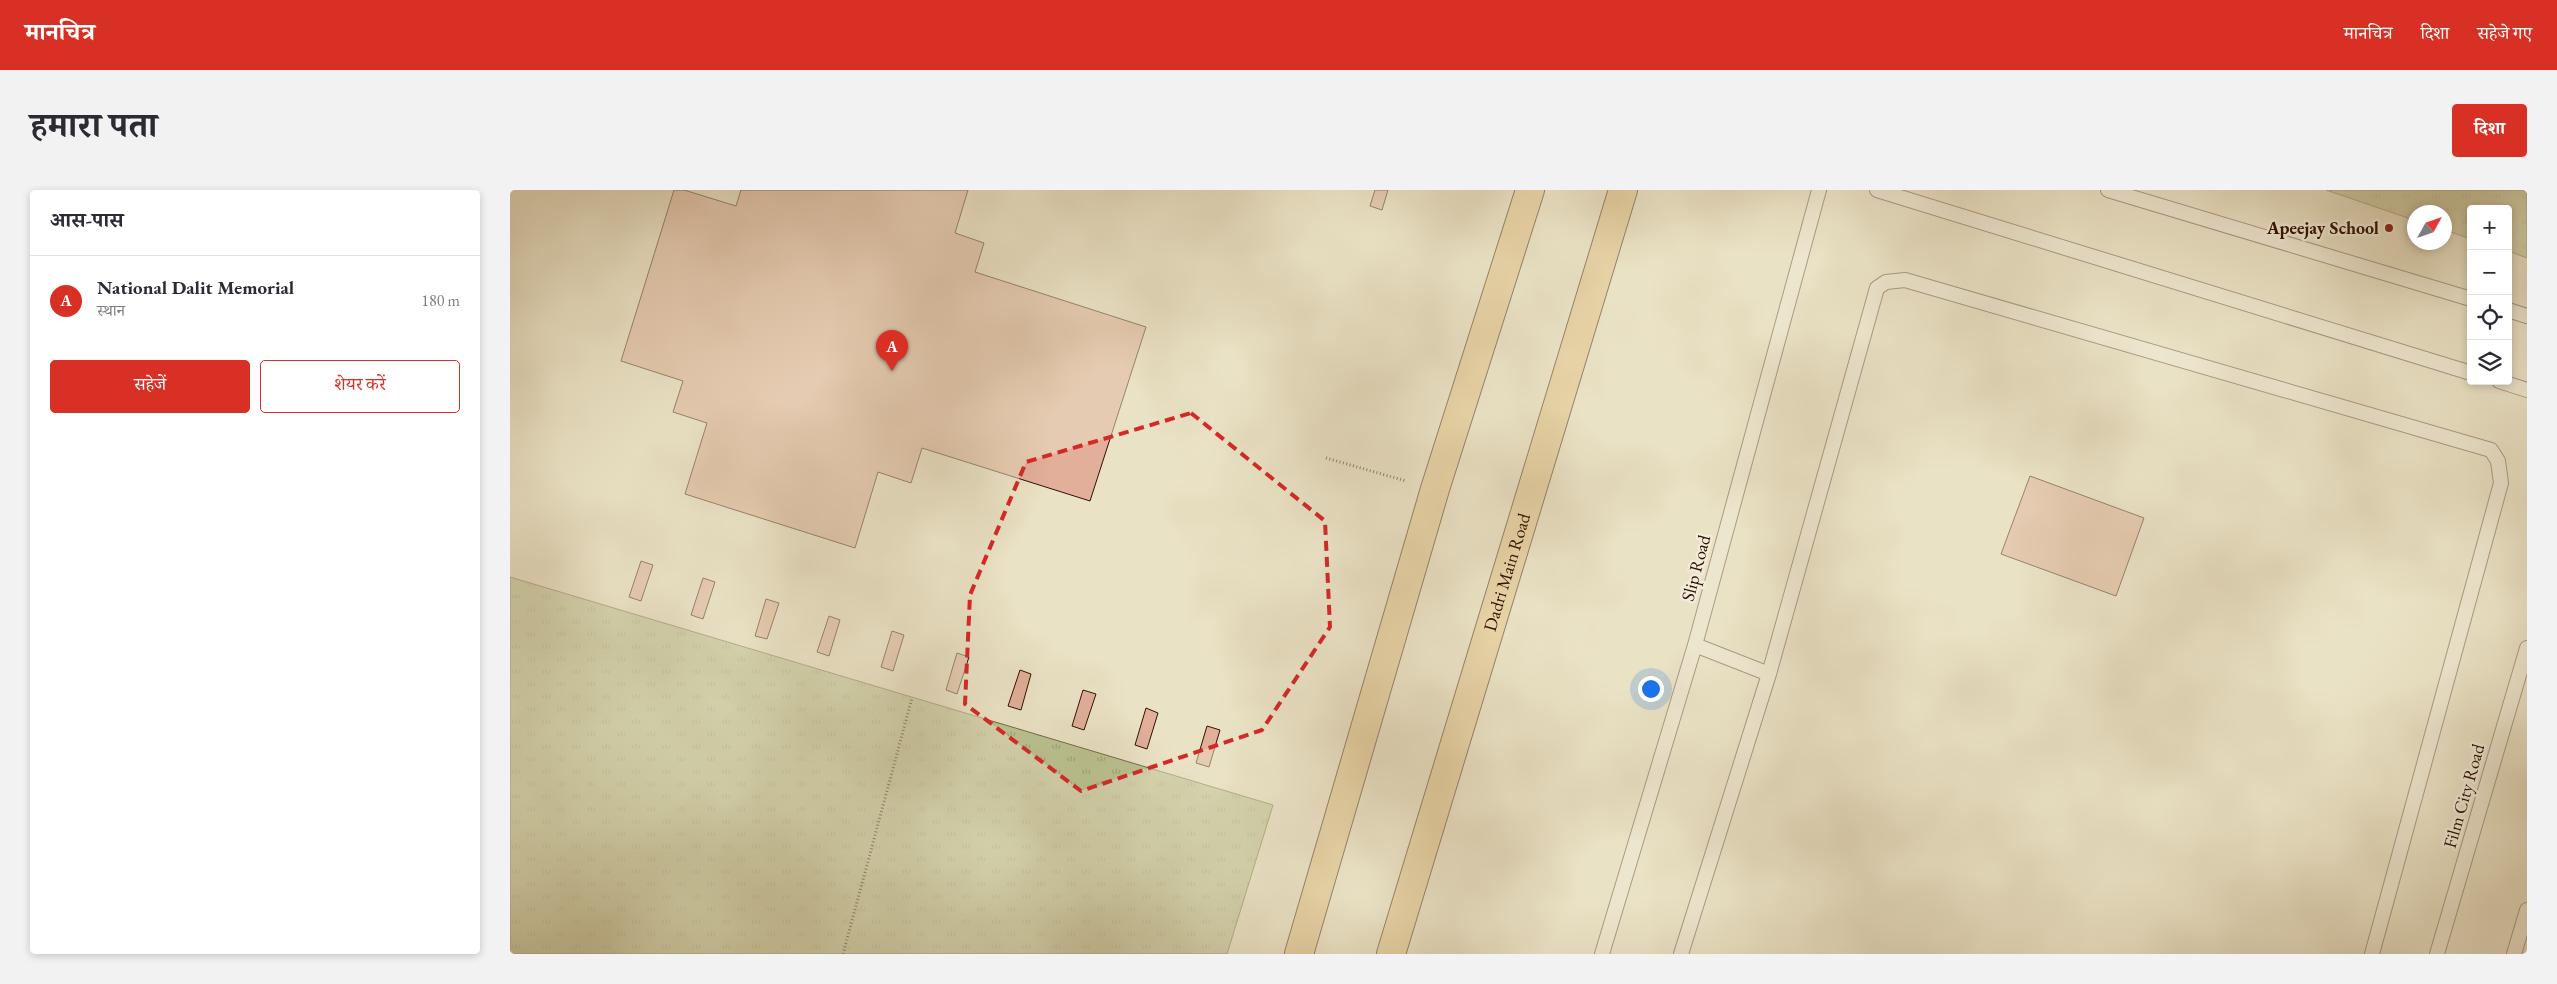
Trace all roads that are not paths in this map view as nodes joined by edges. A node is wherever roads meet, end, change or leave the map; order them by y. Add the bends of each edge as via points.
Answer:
1 (1530, 190) edge
2 (1623, 190) edge
3 (1819, 190) edge
4 (1877, 190) edge
5 (2108, 190) edge
6 (2467, 298) edge
7 (2512, 311) edge
8 (2527, 316) edge
9 (2467, 372) edge
10 (2511, 385) edge
11 (2527, 390) edge
12 (1695, 645) junction
13 (2527, 648) edge
14 (1769, 674) junction
15 (2527, 910) edge
16 (1299, 954) edge
17 (1391, 954) edge
18 (1602, 954) edge
19 (1681, 954) edge
20 (2372, 954) edge
21 (2437, 954) edge
22 (2514, 954) edge

1 - 16 highway via 1435,489
2 - 17 highway, Dadri Main Road
3 - 12 lane, Slip Road
4 - 9 lane
5 - 6 lane
7 - 8 lane
10 - 11 lane
12 - 14 lane
12 - 18 lane, Slip Road
13 - 21 lane, Film City Road
14 - 19 lane
14 - 20 lane via 1877,288 1886,282 1905,280 2491,450 2498,461 2501,483
15 - 22 lane

